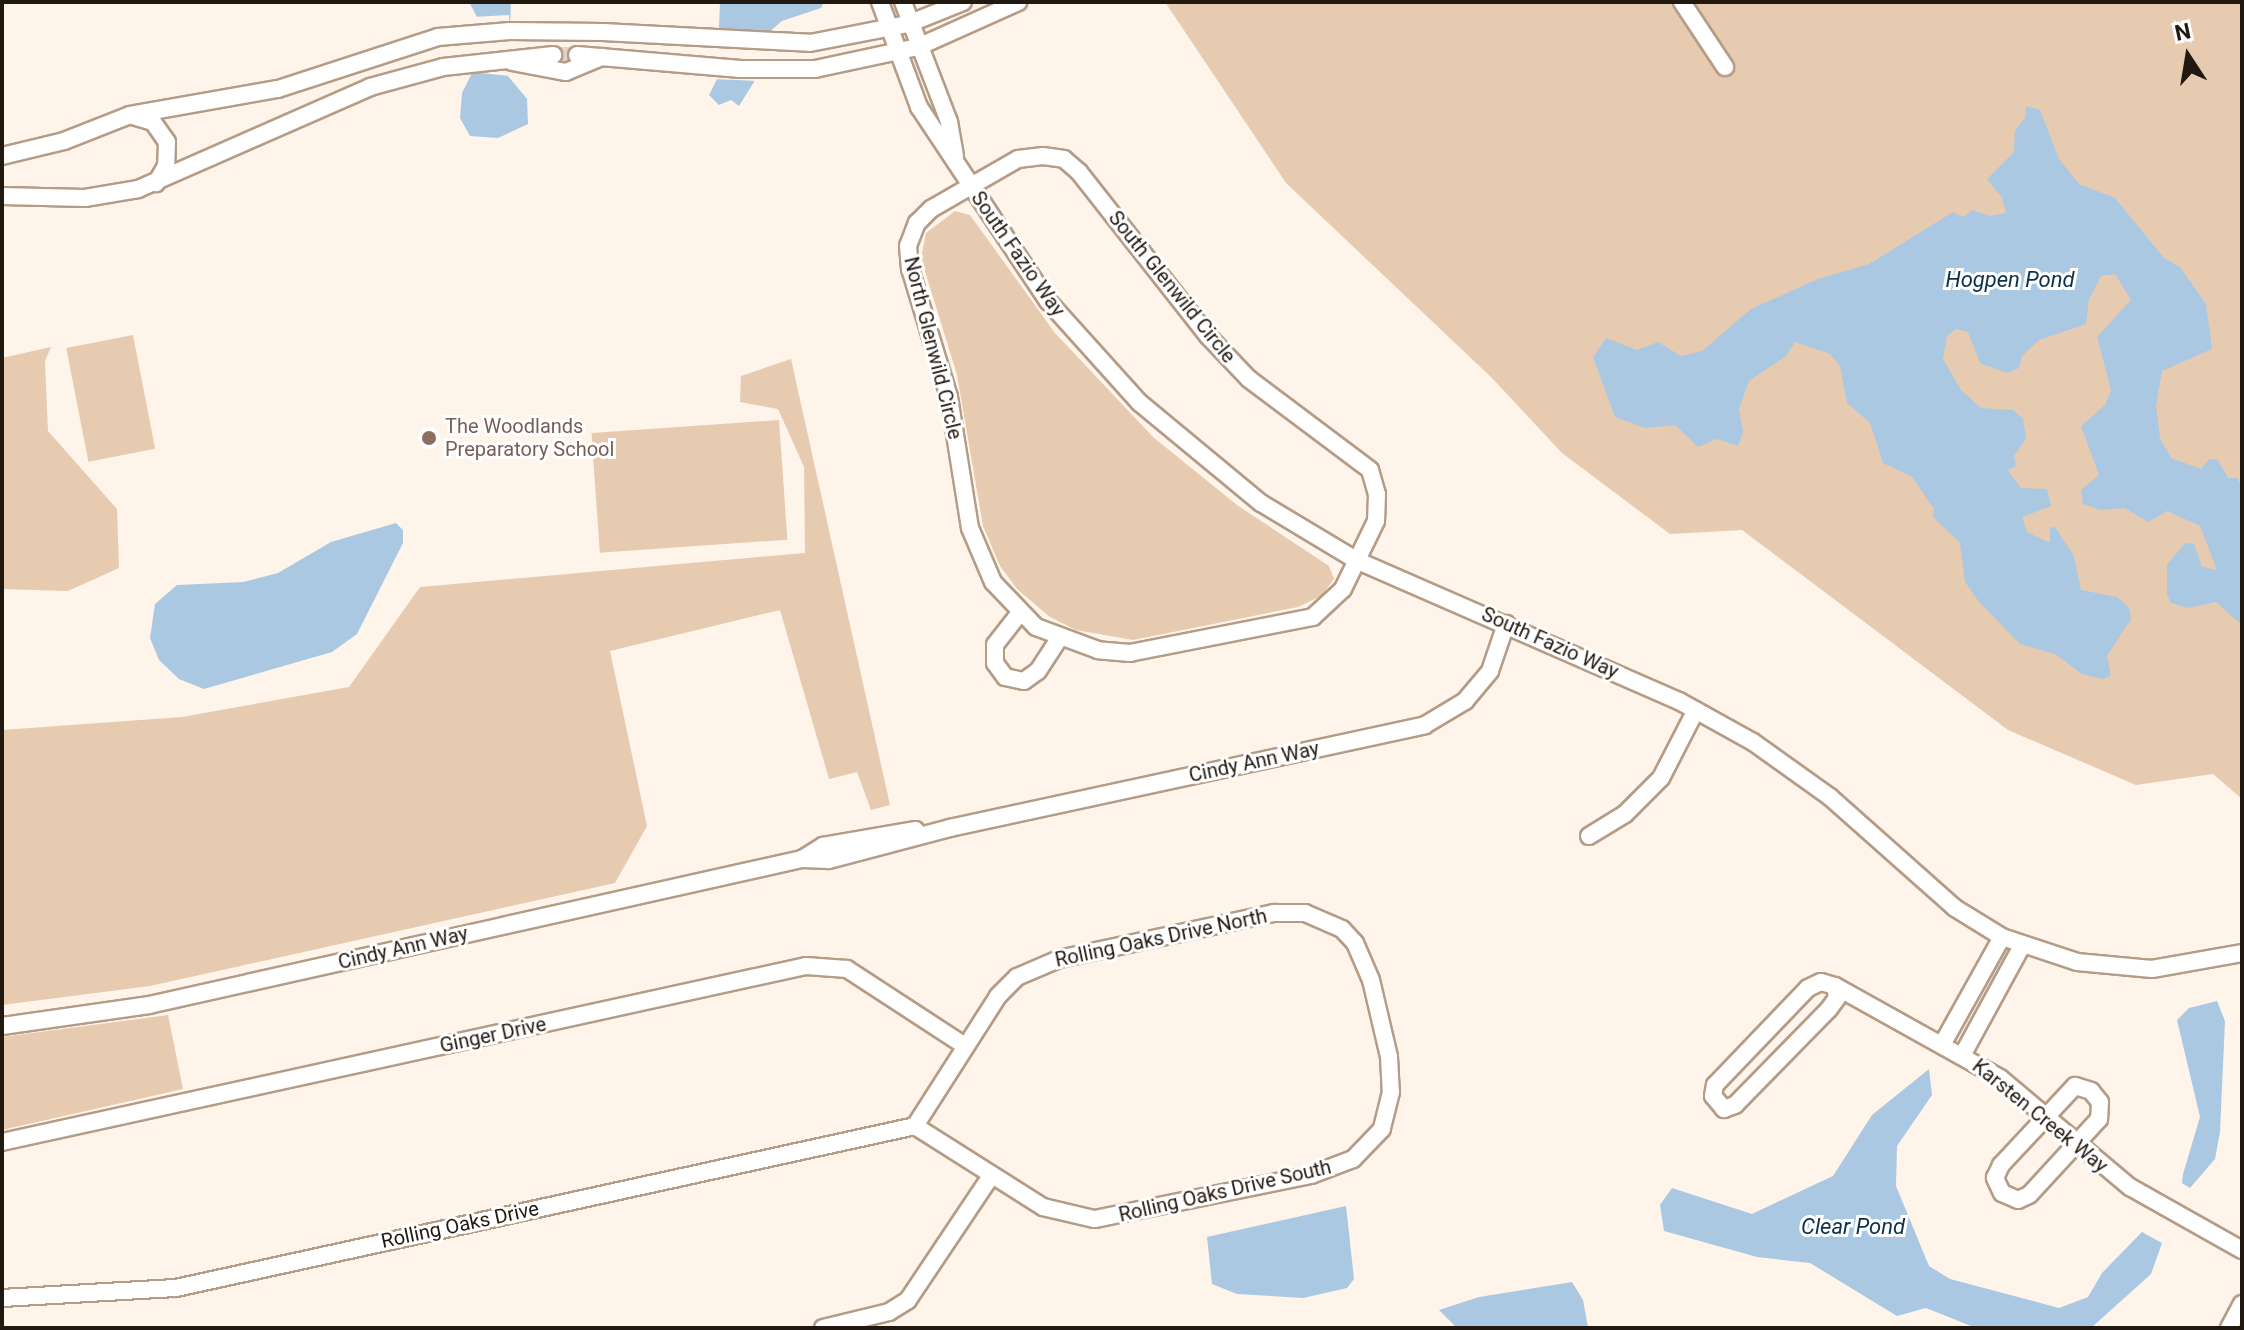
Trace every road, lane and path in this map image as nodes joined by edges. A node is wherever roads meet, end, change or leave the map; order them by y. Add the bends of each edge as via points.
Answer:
1 (880, 2) edge
2 (903, 2) edge
3 (963, 2) edge
4 (1018, 2) edge
5 (1682, 2) edge
6 (908, 24) junction
7 (887, 29) junction
8 (603, 32) junction
9 (403, 45) junction
10 (918, 47) junction
11 (896, 54) junction
12 (553, 55) tunnel mouth
13 (577, 55) tunnel mouth
14 (602, 57) junction
15 (511, 62) junction
16 (1725, 67) dead end
17 (411, 75) junction
18 (130, 115) junction
19 (2, 156) edge
20 (955, 156) junction
21 (156, 183) junction
22 (971, 185) junction
23 (2, 196) edge
24 (1356, 560) junction
25 (993, 582) joint
26 (1019, 614) junction
27 (1506, 624) junction
28 (1059, 639) junction
29 (1696, 710) junction
30 (1589, 836) dead end
31 (2002, 937) junction
32 (2022, 946) junction
33 (2242, 953) edge
34 (1835, 986) junction
35 (1380, 1016) joint
36 (2, 1026) edge
37 (1943, 1043) junction
38 (965, 1046) junction
39 (1963, 1054) junction
40 (2045, 1119) junction
41 (915, 1126) junction
42 (2, 1142) edge
43 (2074, 1146) junction
44 (991, 1176) junction
45 (2242, 1250) edge
46 (2, 1298) edge
47 (2242, 1304) edge
48 (823, 1328) edge
49 (2229, 1328) edge

1 - 7 street, South Fazio Way
2 - 6 street, South Fazio Way
3 - 6 street
4 - 10 street
5 - 16 street
6 - 7 street
6 - 10 street, South Fazio Way
7 - 8 street via 773,44
7 - 11 street, South Fazio Way
8 - 9 street via 583,24 543,31 472,32
8 - 14 street
9 - 17 street
9 - 18 street via 278,89
10 - 11 street
10 - 20 street, South Fazio Way via 949,122
11 - 14 street via 815,69 769,71
11 - 20 street, South Fazio Way via 935,134
12 - 15 street
13 - 14 street
14 - 15 street via 566,72
15 - 17 street via 471,62
17 - 21 street via 370,87
18 - 19 street via 64,141
18 - 21 street via 153,122 167,142 166,166
20 - 22 street, South Fazio Way
21 - 23 street via 85,198
22 - 24 street, South Fazio Way via 1048,301 1140,403 1261,503
22 - 24 street, South Glenwild Circle via 1018,159 1064,159 1079,172 1208,336 1249,379 1370,470 1377,494 1376,521
22 - 25 street, North Glenwild Circle via 931,209 917,223 908,246 910,269 949,397 970,528
24 - 27 street, South Fazio Way
24 - 28 street, South Glenwild Circle via 1343,589 1313,617 1144,652 1098,650
25 - 26 street, South Glenwild Circle
26 - 28 street, South Glenwild Circle
26 - 28 street via 995,645 995,663 1005,677 1024,681 1038,671
27 - 29 street, South Fazio Way
27 - 36 street, Cindy Ann Way via 1490,671 1465,701 1425,725 950,828 874,834 823,846 802,859 149,1005
29 - 30 street via 1661,778 1625,814
29 - 31 street, South Fazio Way via 1753,742 1830,797 1955,908
31 - 32 street, South Fazio Way
31 - 37 street
32 - 33 street, South Fazio Way via 2077,962 2152,969
32 - 39 street
34 - 34 street via 1821,982 1808,988 1715,1085 1713,1096 1724,1109 1735,1105 1829,1009 1837,998
34 - 37 street, Karsten Creek Way
35 - 38 street, Rolling Oaks Drive North via 1363,959 1342,929 1305,913 1274,913 1038,965 998,996
35 - 44 street, Rolling Oaks Drive South via 1391,1074 1385,1119 1371,1145 1334,1167 1094,1219 1043,1207
37 - 39 street, Karsten Creek Way
38 - 41 street, Rolling Oaks Drive North
38 - 42 street, Ginger Drive via 847,969 806,966
39 - 40 street, Karsten Creek Way
40 - 43 street, Karsten Creek Way
40 - 43 street via 2075,1086 2091,1091 2100,1102 2099,1119
40 - 43 street via 2001,1165 1995,1178 2002,1193 2018,1200 2029,1195
41 - 44 street, Rolling Oaks Drive South
41 - 46 street, Rolling Oaks Drive via 176,1288
43 - 45 street, Karsten Creek Way via 2130,1187
44 - 48 street via 908,1300 889,1312
47 - 49 street

